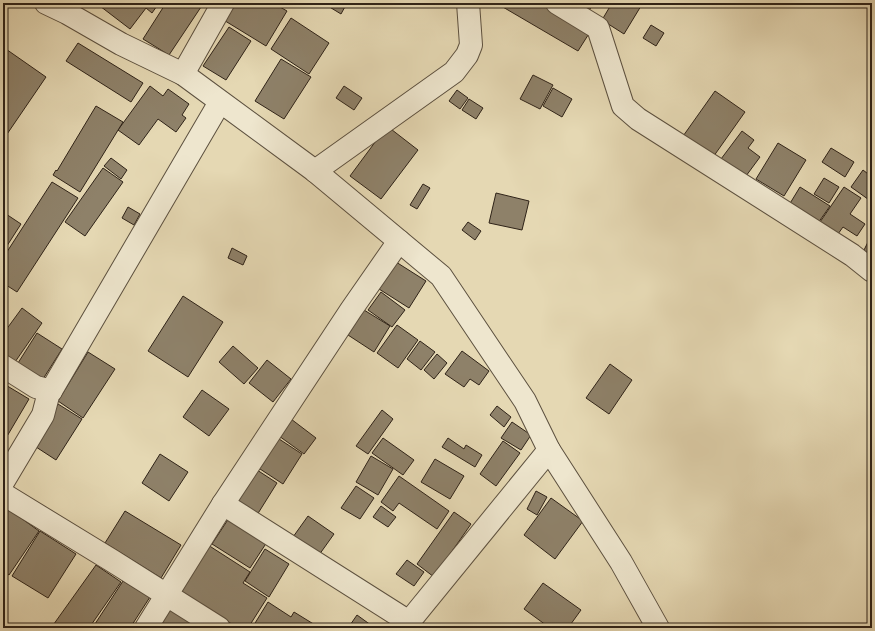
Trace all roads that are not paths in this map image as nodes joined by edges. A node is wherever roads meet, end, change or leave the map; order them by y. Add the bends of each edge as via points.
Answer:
1 (46, 3) edge
2 (224, 3) edge
3 (468, 3) edge
4 (557, 3) edge
5 (70, 8) edge
6 (183, 74) junction
7 (220, 102) junction
8 (315, 171) junction
9 (399, 241) junction
10 (872, 271) edge
11 (3, 366) edge
12 (51, 391) junction
13 (550, 450) junction
14 (3, 482) edge
15 (3, 494) edge
16 (223, 504) junction
17 (167, 595) junction
18 (407, 625) edge
19 (146, 628) edge
20 (220, 628) edge
21 (658, 628) edge

1 - 5 street
2 - 6 street
3 - 8 street via 471,45 454,72
4 - 10 street via 598,28 623,106 638,119 852,255
5 - 6 street via 122,44
6 - 7 street
7 - 8 street
7 - 12 street
8 - 9 street
9 - 13 street via 441,276 525,401
9 - 16 street
11 - 12 street via 36,387
12 - 14 street via 43,414
13 - 18 street
13 - 21 street via 621,562
15 - 17 street
16 - 17 street
16 - 18 street
17 - 19 street
17 - 20 street

